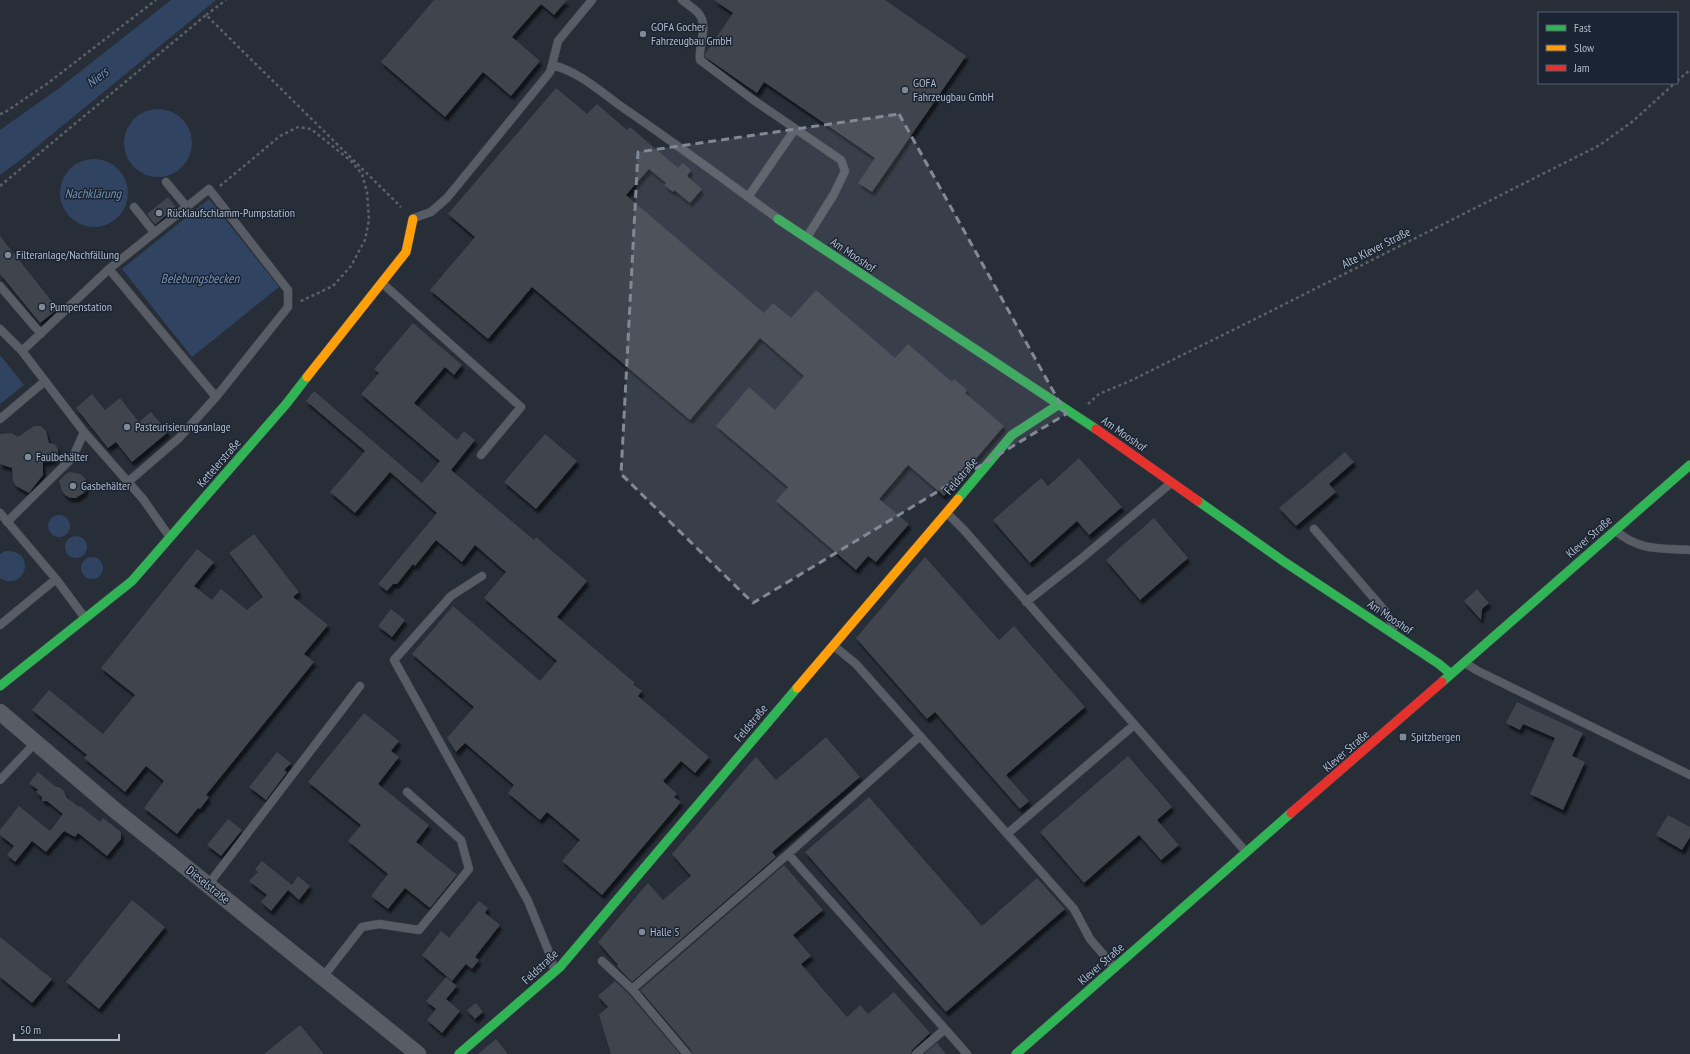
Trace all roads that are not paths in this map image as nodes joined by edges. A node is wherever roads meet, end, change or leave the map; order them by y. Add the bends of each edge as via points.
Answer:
1 (592, 0) edge
2 (682, 0) edge
3 (552, 65) junction
4 (795, 129) junction
5 (166, 182) dead end
6 (748, 197) junction
7 (186, 206) junction
8 (134, 207) dead end
9 (413, 219) joint
10 (778, 219) joint
11 (154, 232) junction
12 (806, 238) junction
13 (109, 269) junction
14 (382, 283) junction
15 (2, 292) edge
16 (0, 329) edge
17 (41, 334) junction
18 (22, 351) junction
19 (45, 381) junction
20 (216, 397) junction
21 (1058, 405) junction
22 (0, 419) edge
23 (84, 432) junction
24 (481, 455) dead end
25 (1690, 465) edge
26 (128, 482) junction
27 (1171, 482) junction
28 (0, 513) edge
29 (946, 513) junction
30 (7, 522) junction
31 (1314, 529) dead end
32 (1616, 530) junction
33 (170, 537) junction
34 (1690, 550) edge
35 (482, 576) dead end
36 (56, 579) junction
37 (1026, 602) junction
38 (85, 618) junction
39 (0, 625) edge
40 (1401, 638) junction
41 (834, 645) junction
42 (1465, 663) junction
43 (1451, 674) junction
44 (0, 686) edge
45 (360, 686) dead end
46 (0, 712) edge
47 (1134, 725) junction
48 (920, 736) junction
49 (36, 742) junction
50 (1690, 775) edge
51 (0, 780) edge
52 (407, 792) dead end
53 (1007, 834) junction
54 (1247, 853) junction
55 (788, 854) junction
56 (208, 885) junction
57 (602, 961) dead end
58 (1115, 968) junction
59 (554, 972) junction
60 (323, 977) junction
61 (632, 988) junction
62 (945, 1029) junction
63 (1026, 1051) edge
64 (418, 1054) edge
65 (459, 1054) edge
66 (688, 1054) edge
67 (916, 1054) edge
68 (967, 1054) edge

1 - 3 lane via 558,41
2 - 4 lane via 699,13 704,21 698,51 700,60
3 - 6 lane via 564,68 589,84
3 - 9 lane via 550,72 447,198 431,212
4 - 6 lane
4 - 12 lane via 841,160 845,171 834,194
5 - 7 lane
6 - 10 lane
7 - 11 lane
7 - 20 lane via 209,189 288,290 288,307
8 - 11 lane
9 - 14 street, Kettelerstraße via 406,252
10 - 12 street, Am Mooshof
11 - 13 lane
12 - 21 street, Am Mooshof
13 - 17 lane
13 - 20 lane
14 - 24 lane via 521,407
14 - 33 street, Kettelerstraße via 287,403
15 - 17 lane
16 - 18 lane
17 - 18 lane
18 - 19 lane
19 - 22 lane
19 - 23 lane
20 - 26 lane via 179,438
21 - 27 street, Am Mooshof
21 - 29 street, Feldstraße via 1012,435
23 - 26 lane
23 - 30 lane via 73,457
25 - 32 street, Klever Straße
26 - 33 lane
27 - 37 lane
27 - 40 street, Am Mooshof
28 - 30 lane
29 - 37 lane via 964,530
29 - 41 street, Feldstraße
30 - 36 lane
31 - 40 lane via 1385,611
32 - 34 lane via 1627,540 1644,547
32 - 42 street, Klever Straße
33 - 38 street, Kettelerstraße via 132,581
35 - 59 lane via 451,596 394,660 528,901 550,955
36 - 38 lane
36 - 39 lane
37 - 47 lane
38 - 44 street, Kettelerstraße
40 - 43 street, Am Mooshof
41 - 48 lane via 856,664
41 - 59 street, Feldstraße
42 - 43 street, Klever Straße
42 - 50 lane
43 - 54 street, Klever Straße
45 - 56 lane
46 - 49 street, Dieselstraße
47 - 53 lane
47 - 54 lane
48 - 53 lane
48 - 55 lane
49 - 51 lane
49 - 56 street, Dieselstraße
52 - 60 lane via 461,840 469,870 419,930 379,924 362,927
53 - 58 lane via 1074,909 1090,939
54 - 58 street, Klever Straße
55 - 61 lane
55 - 62 lane
56 - 60 street, Dieselstraße
57 - 61 lane
58 - 63 street, Klever Straße
59 - 65 street, Feldstraße
60 - 64 street, Dieselstraße
61 - 66 lane
62 - 67 lane
62 - 68 lane

